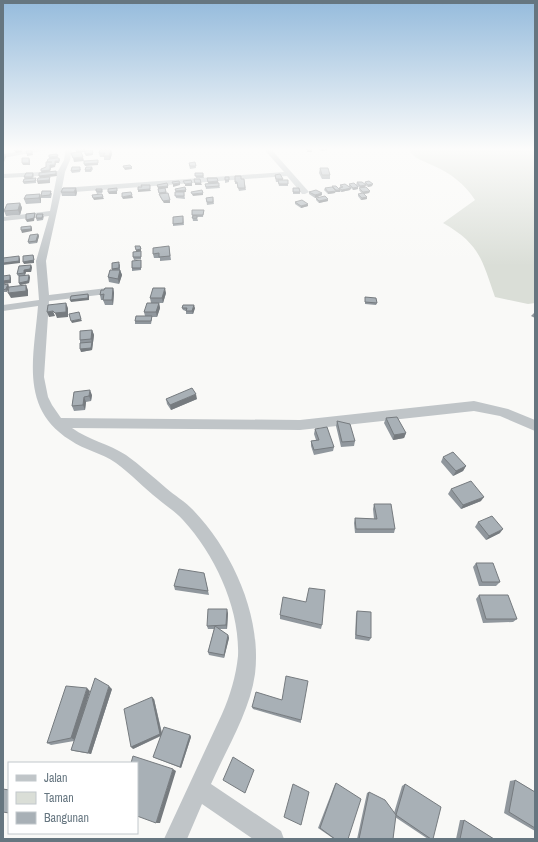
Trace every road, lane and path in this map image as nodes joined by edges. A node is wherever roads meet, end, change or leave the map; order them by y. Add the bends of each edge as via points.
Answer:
1 (59, 187) edge
2 (105, 187) edge
3 (301, 187) edge
4 (59, 191) junction
5 (305, 192) dead end
6 (54, 214) junction
7 (3, 218) edge
8 (107, 291) edge
9 (44, 300) junction
10 (3, 308) edge
11 (58, 423) junction
12 (535, 426) edge
13 (198, 788) junction
14 (175, 839) edge
15 (273, 839) edge

1 - 4 street
2 - 4 street
3 - 5 street
4 - 6 street
6 - 7 street
6 - 9 street via 41,261
8 - 9 street
9 - 10 street
9 - 11 street via 39,388 42,400
11 - 12 street via 300,425 474,406 503,412
11 - 13 street via 82,440 114,455 189,516 208,540 236,593 247,648 245,675 233,713
13 - 14 street
13 - 15 street

